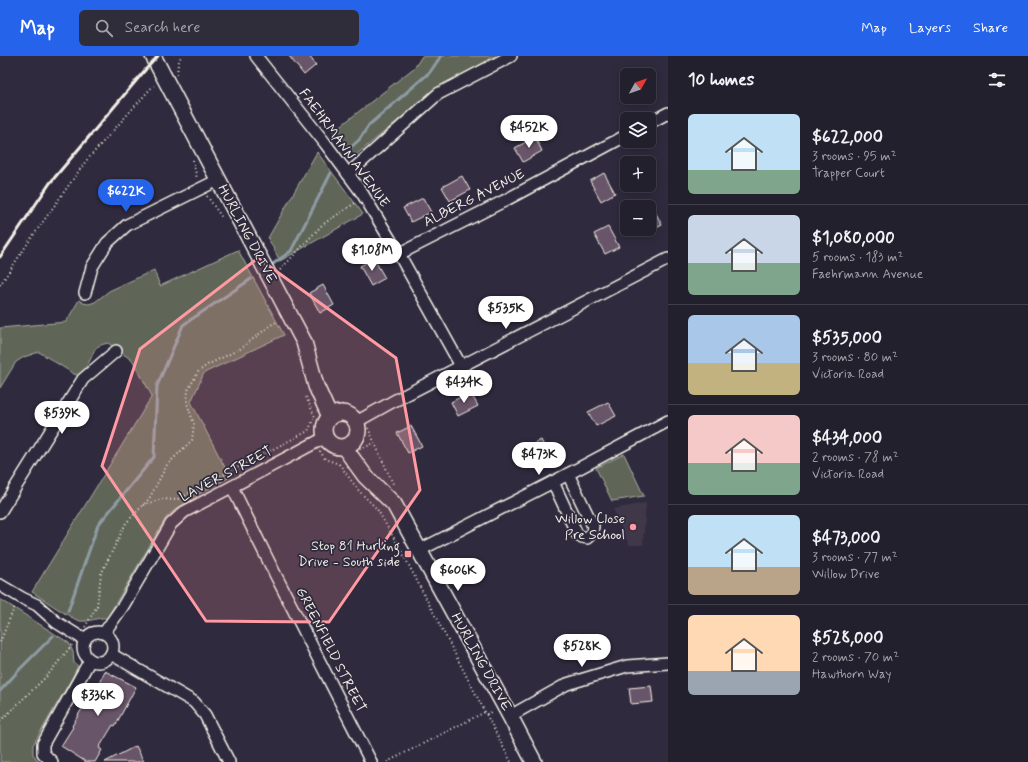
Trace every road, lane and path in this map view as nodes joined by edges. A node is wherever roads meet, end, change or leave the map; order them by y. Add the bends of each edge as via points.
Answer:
1 (153, 56) edge
2 (256, 56) edge
3 (511, 56) edge
4 (152, 80) dead end
5 (668, 113) edge
6 (656, 120) edge
7 (620, 139) edge
8 (192, 159) dead end
9 (348, 174) junction
10 (218, 180) junction
11 (200, 188) junction
12 (364, 196) junction
13 (226, 223) dead end
14 (399, 254) junction
15 (668, 259) edge
16 (278, 272) dead end
17 (0, 285) edge
18 (85, 293) dead end
19 (276, 315) dead end
20 (116, 351) dead end
21 (461, 366) junction
22 (304, 393) dead end
23 (324, 415) junction
24 (668, 421) edge
25 (356, 422) junction
26 (326, 437) junction
27 (344, 446) junction
28 (338, 464) dead end
29 (568, 474) junction
30 (553, 482) junction
31 (232, 487) junction
32 (143, 505) junction
33 (0, 512) edge
34 (420, 550) junction
35 (0, 585) edge
36 (16, 605) dead end
37 (104, 633) junction
38 (82, 638) junction
39 (0, 642) edge
40 (111, 654) junction
41 (90, 660) junction
42 (668, 663) edge
43 (507, 710) junction
44 (485, 712) junction
45 (0, 721) edge
46 (52, 762) edge
47 (229, 762) edge
48 (371, 762) edge
49 (387, 762) edge
50 (511, 762) edge
51 (534, 762) edge

1 - 10 street, HURLING DRIVE
2 - 9 street, FAEHRMANN AVENUE
3 - 9 street via 438,94
4 - 17 path via 154,86 86,161
5 - 6 street
7 - 14 street, ALBERG AVENUE
8 - 11 path
9 - 12 street, FAEHRMANN AVENUE
10 - 11 street
10 - 23 street, HURLING DRIVE via 304,342
11 - 13 path
11 - 18 street via 127,225 107,242 92,267
12 - 14 street, FAEHRMANN AVENUE
12 - 16 path via 322,225
14 - 21 street, FAEHRMANN AVENUE
15 - 21 street
19 - 32 path via 279,320 270,324 240,349 198,372 188,390 186,403 194,424 192,440 167,465
20 - 33 street via 83,379
21 - 25 street
22 - 23 path via 313,414
23 - 25 street via 346,414
23 - 26 street
23 - 32 path via 308,431 176,500 162,499
24 - 29 street
25 - 27 street via 358,427 355,439
26 - 27 street via 333,445
26 - 31 street, LAVER STREET
27 - 34 street, HURLING DRIVE via 365,476 394,504
28 - 44 path via 377,509
29 - 30 street
29 - 30 street via 593,526 592,533 587,538 577,534
30 - 34 street
31 - 37 street, LAVER STREET via 184,512 171,524 123,606
31 - 48 street, GREENFIELD STREET
32 - 38 path via 126,523 101,574 97,606
34 - 43 street, HURLING DRIVE
35 - 38 street via 37,605 56,622
36 - 39 path
37 - 38 street via 99,632
37 - 40 street via 113,644
38 - 41 street via 83,649
38 - 45 path via 70,647 47,676
40 - 41 street via 104,661
40 - 47 street via 194,702 205,714
41 - 46 street via 43,744 43,753
42 - 43 street via 627,666 567,684
43 - 44 path via 487,714
43 - 51 street, HURLING DRIVE
44 - 49 path
44 - 50 path

